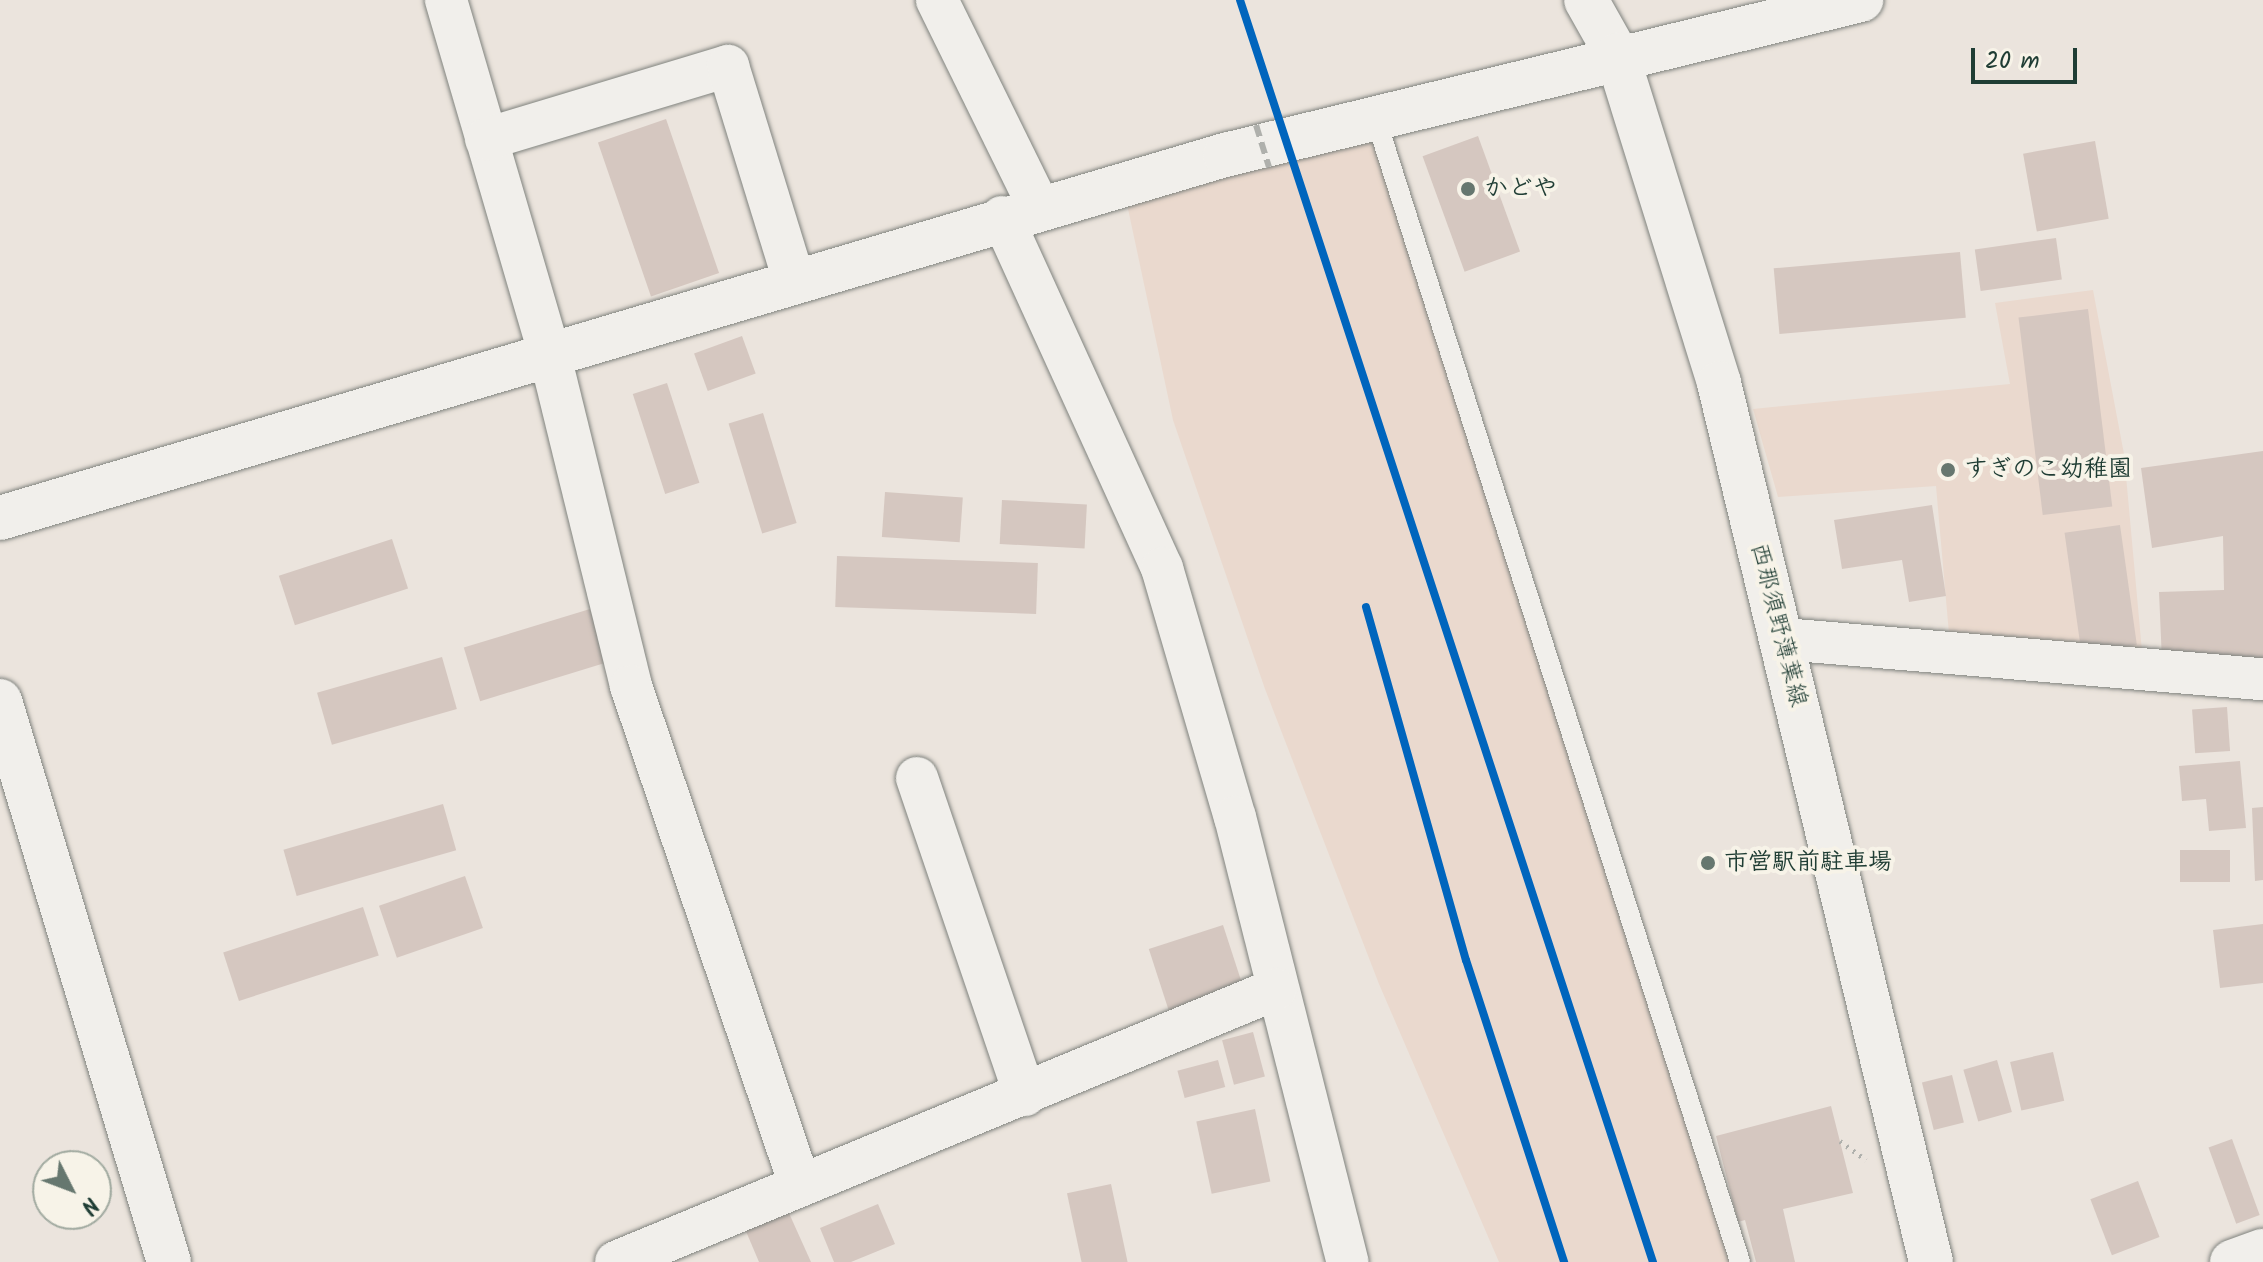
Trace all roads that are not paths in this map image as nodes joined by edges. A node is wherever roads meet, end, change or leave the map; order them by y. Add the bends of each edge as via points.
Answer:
1 (446, 0) edge
2 (937, 0) edge
3 (1586, 0) edge
4 (1861, 0) edge
5 (1617, 55) junction
6 (1375, 116) junction
7 (486, 139) junction
8 (1021, 212) junction
9 (794, 280) junction
10 (550, 356) junction
11 (0, 518) edge
12 (1783, 639) junction
13 (2263, 679) edge
14 (0, 701) edge
15 (917, 778) dead end
16 (1276, 989) junction
17 (1025, 1095) junction
18 (800, 1185) junction
19 (688, 1249) edge
20 (2263, 1251) edge
21 (169, 1262) edge
22 (616, 1262) edge
23 (1348, 1262) edge
24 (1740, 1262) edge
25 (1931, 1262) edge
26 (2232, 1262) edge

1 - 7 street
2 - 8 street
3 - 5 street, 西那須野薄葉線
4 - 5 street
5 - 6 street
5 - 12 street, 西那須野薄葉線 via 1719,383
6 - 8 street
6 - 24 lane
7 - 9 street via 728,66
7 - 10 street
8 - 9 street
8 - 16 street via 1162,568 1231,802
9 - 10 street
10 - 11 street
10 - 18 street via 631,686
12 - 13 street
12 - 25 street, 西那須野薄葉線
14 - 21 street
15 - 17 street
16 - 17 street
16 - 23 street
17 - 18 street
18 - 19 street
19 - 22 street
20 - 26 street

